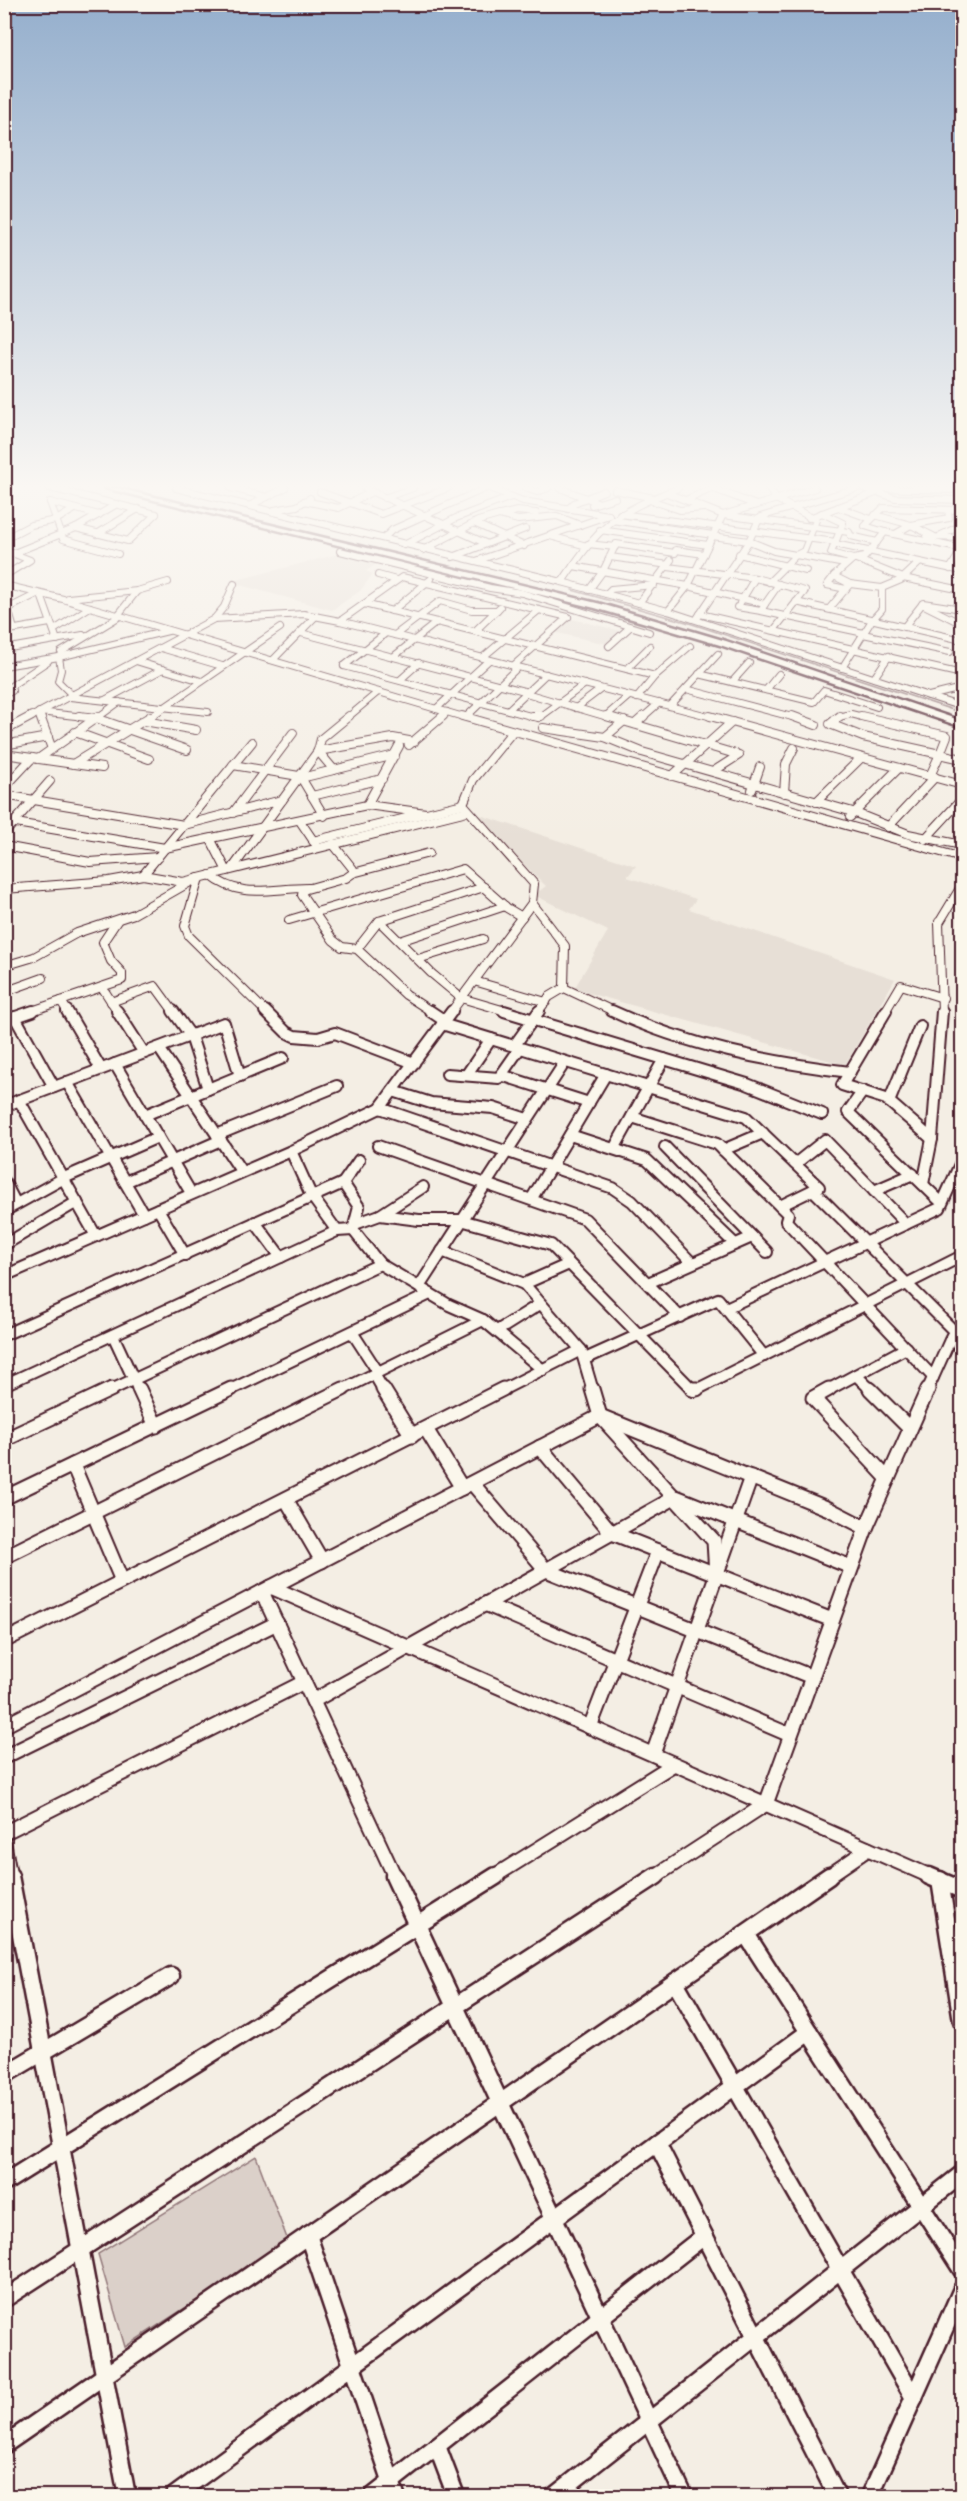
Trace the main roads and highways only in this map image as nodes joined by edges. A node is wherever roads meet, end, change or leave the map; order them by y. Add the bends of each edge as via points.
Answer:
1 (593, 605) edge
2 (607, 605) edge
3 (963, 719) edge
4 (963, 724) edge

1 - 4 highway
2 - 3 highway

